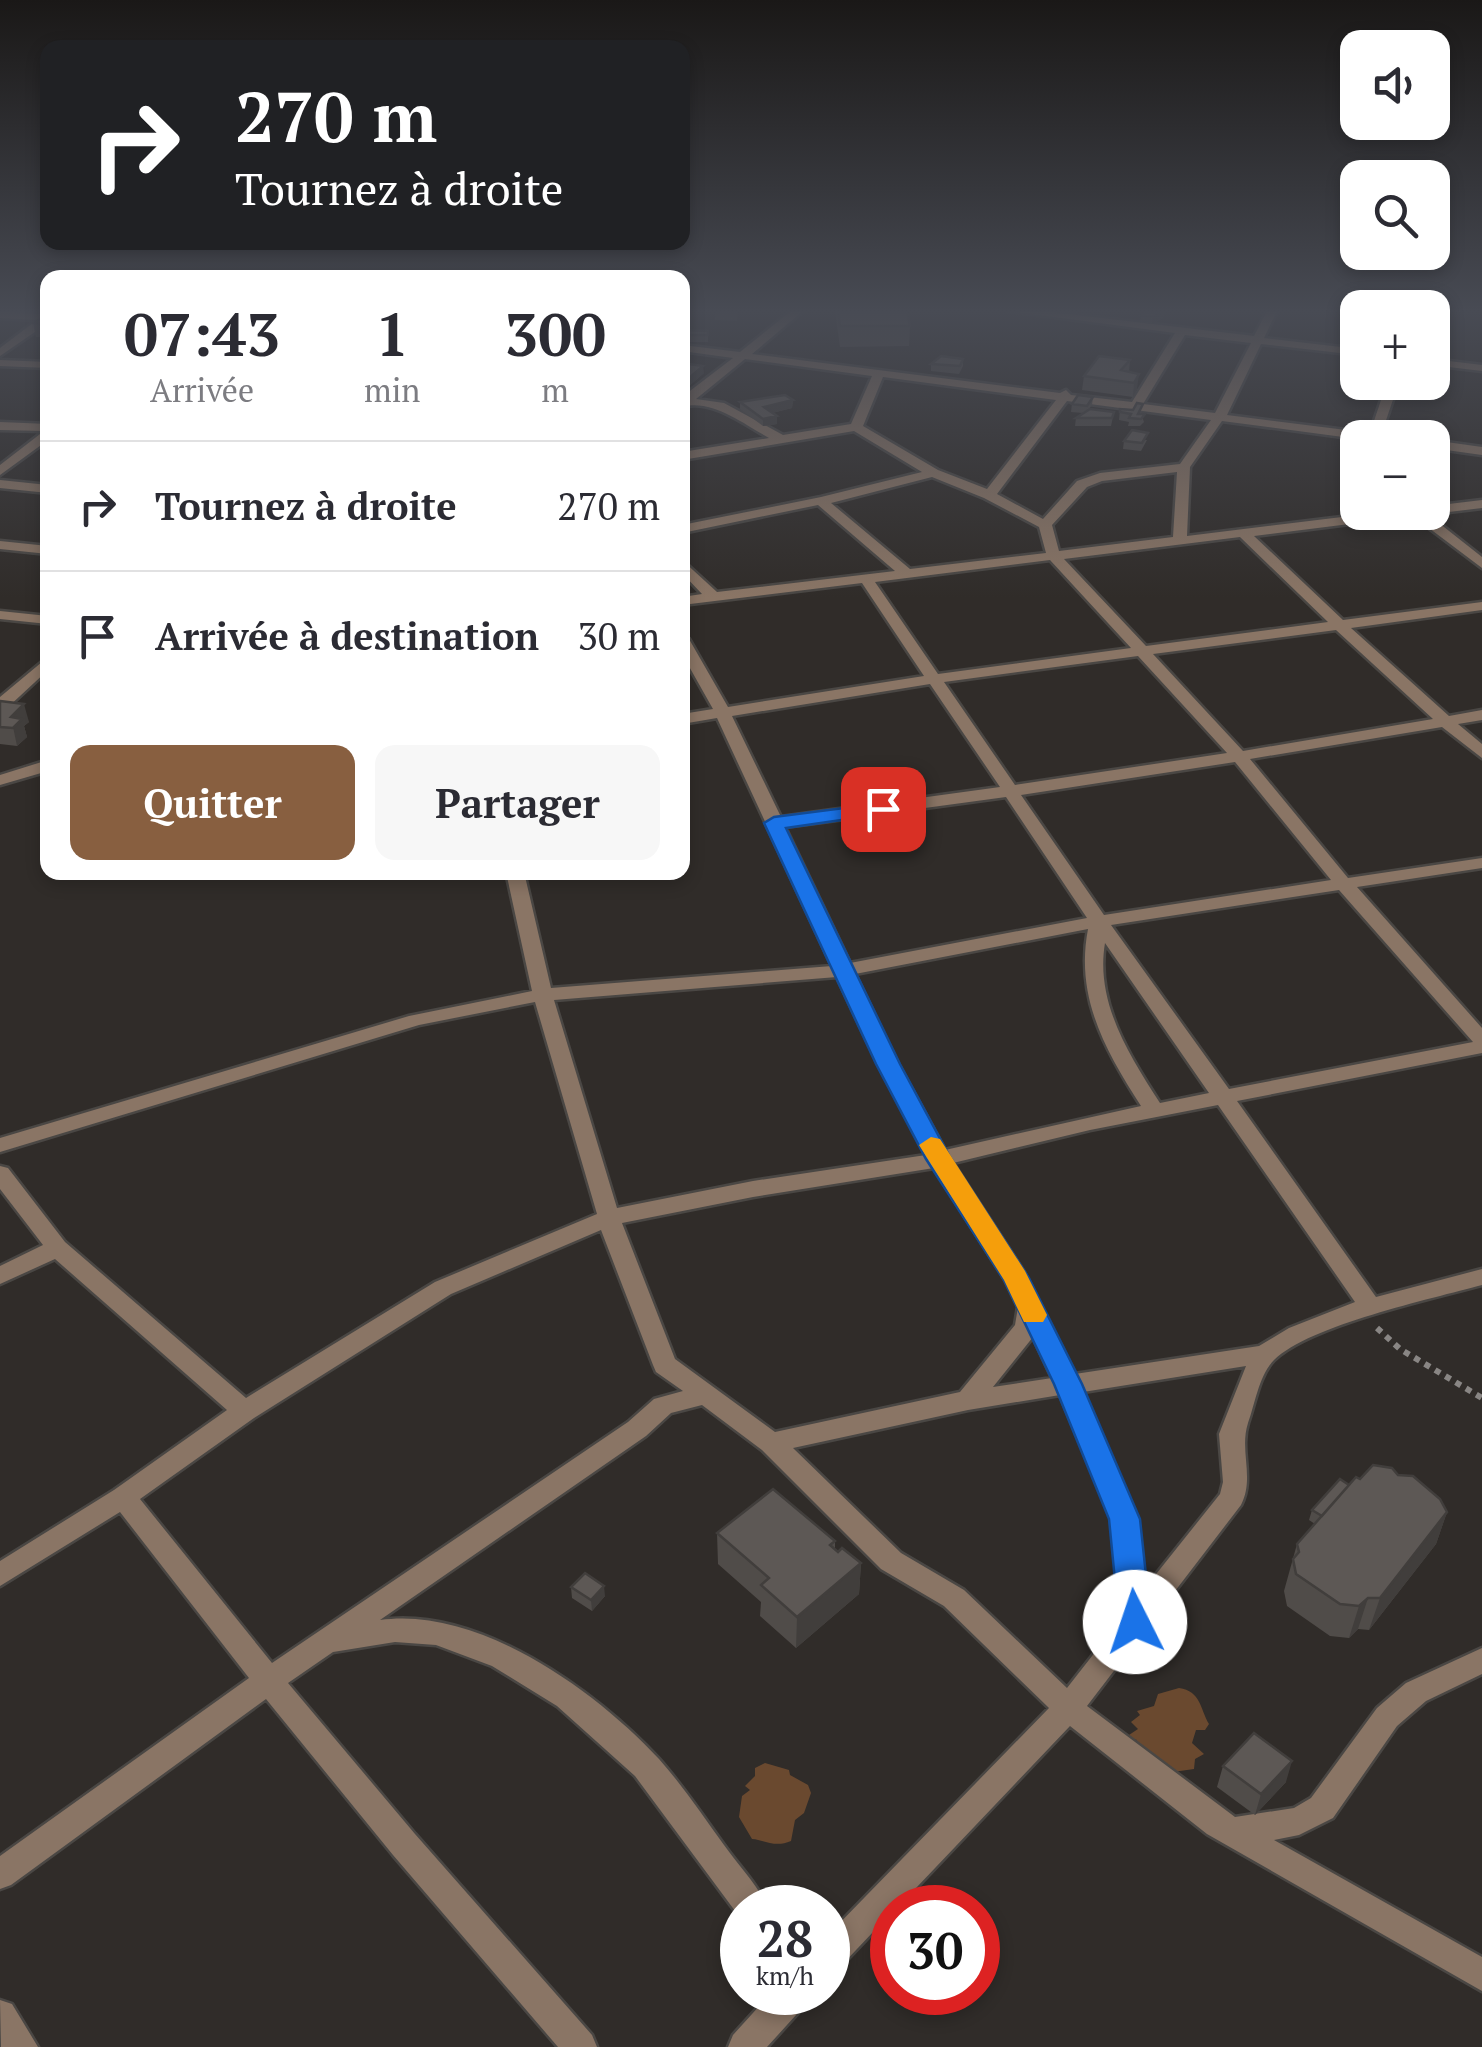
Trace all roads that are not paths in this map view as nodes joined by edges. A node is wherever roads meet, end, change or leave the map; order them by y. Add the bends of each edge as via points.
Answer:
1 (721, 407) edge
2 (865, 407) edge
3 (1056, 407) edge
4 (1155, 407) edge
5 (1225, 407) edge
6 (1220, 416) junction
7 (0, 426) edge
8 (856, 427) junction
9 (40, 430) edge
10 (1340, 432) edge
11 (40, 438) edge
12 (782, 440) junction
13 (1450, 447) edge
14 (1482, 451) edge
15 (690, 455) edge
16 (1184, 466) junction
17 (0, 471) edge
18 (933, 473) junction
19 (0, 484) edge
20 (40, 488) edge
21 (989, 495) junction
22 (821, 501) junction
23 (1482, 504) edge
24 (1450, 508) edge
25 (1340, 521) edge
26 (1045, 524) junction
27 (690, 527) edge
28 (1438, 530) edge
29 (1244, 534) junction
30 (1180, 541) junction
31 (0, 546) edge
32 (40, 549) edge
33 (1054, 556) junction
34 (1482, 564) edge
35 (690, 573) edge
36 (907, 574) junction
37 (866, 579) junction
38 (713, 597) junction
39 (690, 600) edge
40 (1482, 606) edge
41 (0, 614) edge
42 (40, 619) edge
43 (1342, 624) junction
44 (1140, 651) junction
45 (690, 653) edge
46 (40, 668) edge
47 (935, 679) junction
48 (0, 706) edge
49 (724, 715) junction
50 (1482, 716) edge
51 (690, 719) edge
52 (1446, 721) junction
53 (1482, 753) edge
54 (1238, 755) junction
55 (40, 767) edge
56 (0, 780) edge
57 (1011, 790) junction
58 (774, 823) junction
59 (1482, 862) edge
60 (517, 880) edge
61 (1343, 883) junction
62 (1099, 920) junction
63 (842, 972) junction
64 (543, 995) junction
65 (1482, 1044) edge
66 (1224, 1097) junction
67 (1154, 1110) junction
68 (0, 1145) edge
69 (939, 1159) junction
70 (0, 1173) edge
71 (611, 1218) junction
72 (57, 1248) junction
73 (0, 1276) edge
74 (1482, 1277) edge
75 (1030, 1307) junction
76 (1366, 1308) junction
77 (1266, 1354) junction
78 (1068, 1384) junction
79 (708, 1394) junction
80 (968, 1400) junction
81 (245, 1411) junction
82 (772, 1444) junction
83 (123, 1497) junction
84 (0, 1574) edge
85 (1135, 1622) junction
86 (328, 1642) junction
87 (1482, 1660) edge
88 (267, 1682) junction
89 (1068, 1708) junction
90 (1234, 1832) junction
91 (0, 1874) edge
92 (735, 1885) edge
93 (850, 1934) edge
94 (1482, 1975) edge
95 (774, 2015) edge
96 (0, 2016) edge
97 (21, 2047) edge
98 (580, 2047) edge
99 (745, 2047) edge

1 - 12 street
2 - 8 street
3 - 21 street
4 - 6 street
5 - 6 street
6 - 10 street
6 - 16 street
7 - 9 street
8 - 12 street
8 - 18 street
11 - 17 street
12 - 15 street
13 - 14 street
16 - 26 street via 1082,484
16 - 30 street
18 - 21 street
18 - 22 street
19 - 20 street
21 - 26 street
22 - 27 street
22 - 36 street
23 - 24 street
25 - 29 street
26 - 33 street
28 - 34 street
29 - 30 street
29 - 43 street
30 - 33 street
31 - 32 street
33 - 36 street
33 - 44 street
35 - 38 street
36 - 37 street
37 - 38 street
37 - 47 street
38 - 39 street
40 - 43 street
41 - 42 street
43 - 44 street
43 - 52 street
44 - 47 street
44 - 54 street
45 - 49 street
46 - 48 street
47 - 49 street
47 - 57 street
49 - 51 street
49 - 58 street
50 - 52 street
52 - 53 street
52 - 54 street
54 - 57 street
54 - 61 street
55 - 56 street
57 - 58 street
57 - 62 street
58 - 63 street
59 - 61 street
60 - 64 street
61 - 62 street
61 - 65 street
62 - 63 street
62 - 66 street
62 - 67 street via 1092,968 1103,1012 1117,1053
63 - 64 street
63 - 69 street
64 - 68 street via 416,1020
64 - 71 street
65 - 66 street
66 - 67 street
66 - 76 street
67 - 69 street
69 - 71 street
69 - 75 street
70 - 72 street
71 - 79 street via 618,1252 665,1365
71 - 81 street via 443,1288
72 - 73 street
72 - 81 street
74 - 76 street
75 - 78 street
75 - 80 street via 1027,1327
76 - 77 street
77 - 78 street
77 - 85 street via 1232,1434 1232,1498
78 - 80 street
78 - 85 street via 1124,1519
79 - 82 street
79 - 86 street via 663,1406
80 - 82 street
81 - 83 street
82 - 89 street via 891,1561 954,1598
83 - 84 street
83 - 88 street
85 - 89 street
86 - 88 street
86 - 92 street via 404,1630 469,1642 507,1660 593,1718 646,1767
87 - 90 street via 1416,1692 1386,1718 1322,1808 1299,1821
88 - 91 street
88 - 98 street
89 - 90 street
89 - 93 street
90 - 94 street
95 - 99 street
96 - 97 street

